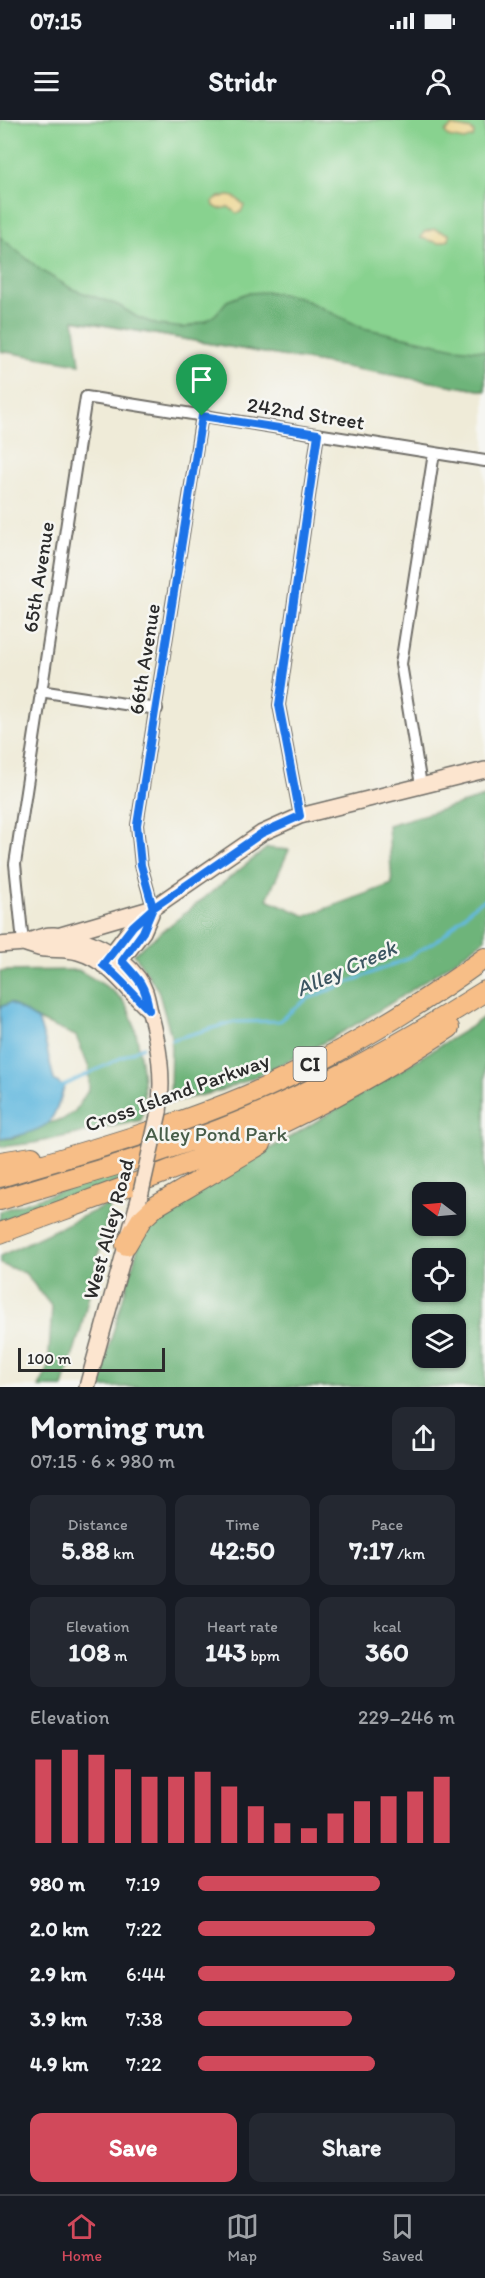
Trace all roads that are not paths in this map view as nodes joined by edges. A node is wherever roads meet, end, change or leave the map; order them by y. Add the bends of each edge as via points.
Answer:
1 (86, 397) joint
2 (202, 416) junction
3 (318, 434) junction
4 (434, 453) junction
5 (485, 461) edge
6 (40, 691) junction
7 (157, 709) junction
8 (485, 770) edge
9 (421, 785) junction
10 (300, 816) junction
11 (153, 908) junction
12 (60, 936) junction
13 (23, 942) junction
14 (0, 945) edge
15 (485, 958) edge
16 (112, 963) junction
17 (485, 991) edge
18 (485, 1002) edge
19 (466, 1017) junction
20 (120, 1141) junction
21 (128, 1161) junction
22 (0, 1162) edge
23 (0, 1178) edge
24 (0, 1200) edge
25 (0, 1205) edge
26 (0, 1233) edge
27 (126, 1245) junction
28 (87, 1387) edge

1 - 2 street, 242nd Street
1 - 6 street, 65th Avenue
2 - 3 street, 242nd Street
2 - 7 street, 66th Avenue
3 - 4 street, 242nd Street
3 - 10 street via 279,705
4 - 5 street, 242nd Street
4 - 9 street via 401,664
6 - 7 street
6 - 13 street, 65th Avenue via 15,864
7 - 11 street, 66th Avenue via 137,825 141,865
8 - 9 main road
9 - 10 main road
10 - 11 main road via 262,833
11 - 12 main road
11 - 16 main road via 143,932
12 - 13 main road via 42,935
12 - 16 main road via 90,943
13 - 14 main road
13 - 16 main road via 43,950 75,952
15 - 20 highway, Cross Island Parkway / CI via 393,1019 282,1078 230,1102
16 - 27 main road, West Alley Road, bridge via 138,977 147,992 162,1089
17 - 21 highway, CI via 403,1041 296,1097 240,1122
18 - 19 highway
19 - 26 highway via 374,1074 267,1130
19 - 27 highway via 365,1083 156,1206 141,1220
20 - 22 highway
20 - 23 highway, Cross Island Parkway / CI
21 - 24 highway, CI
21 - 25 highway
27 - 28 main road, West Alley Road

